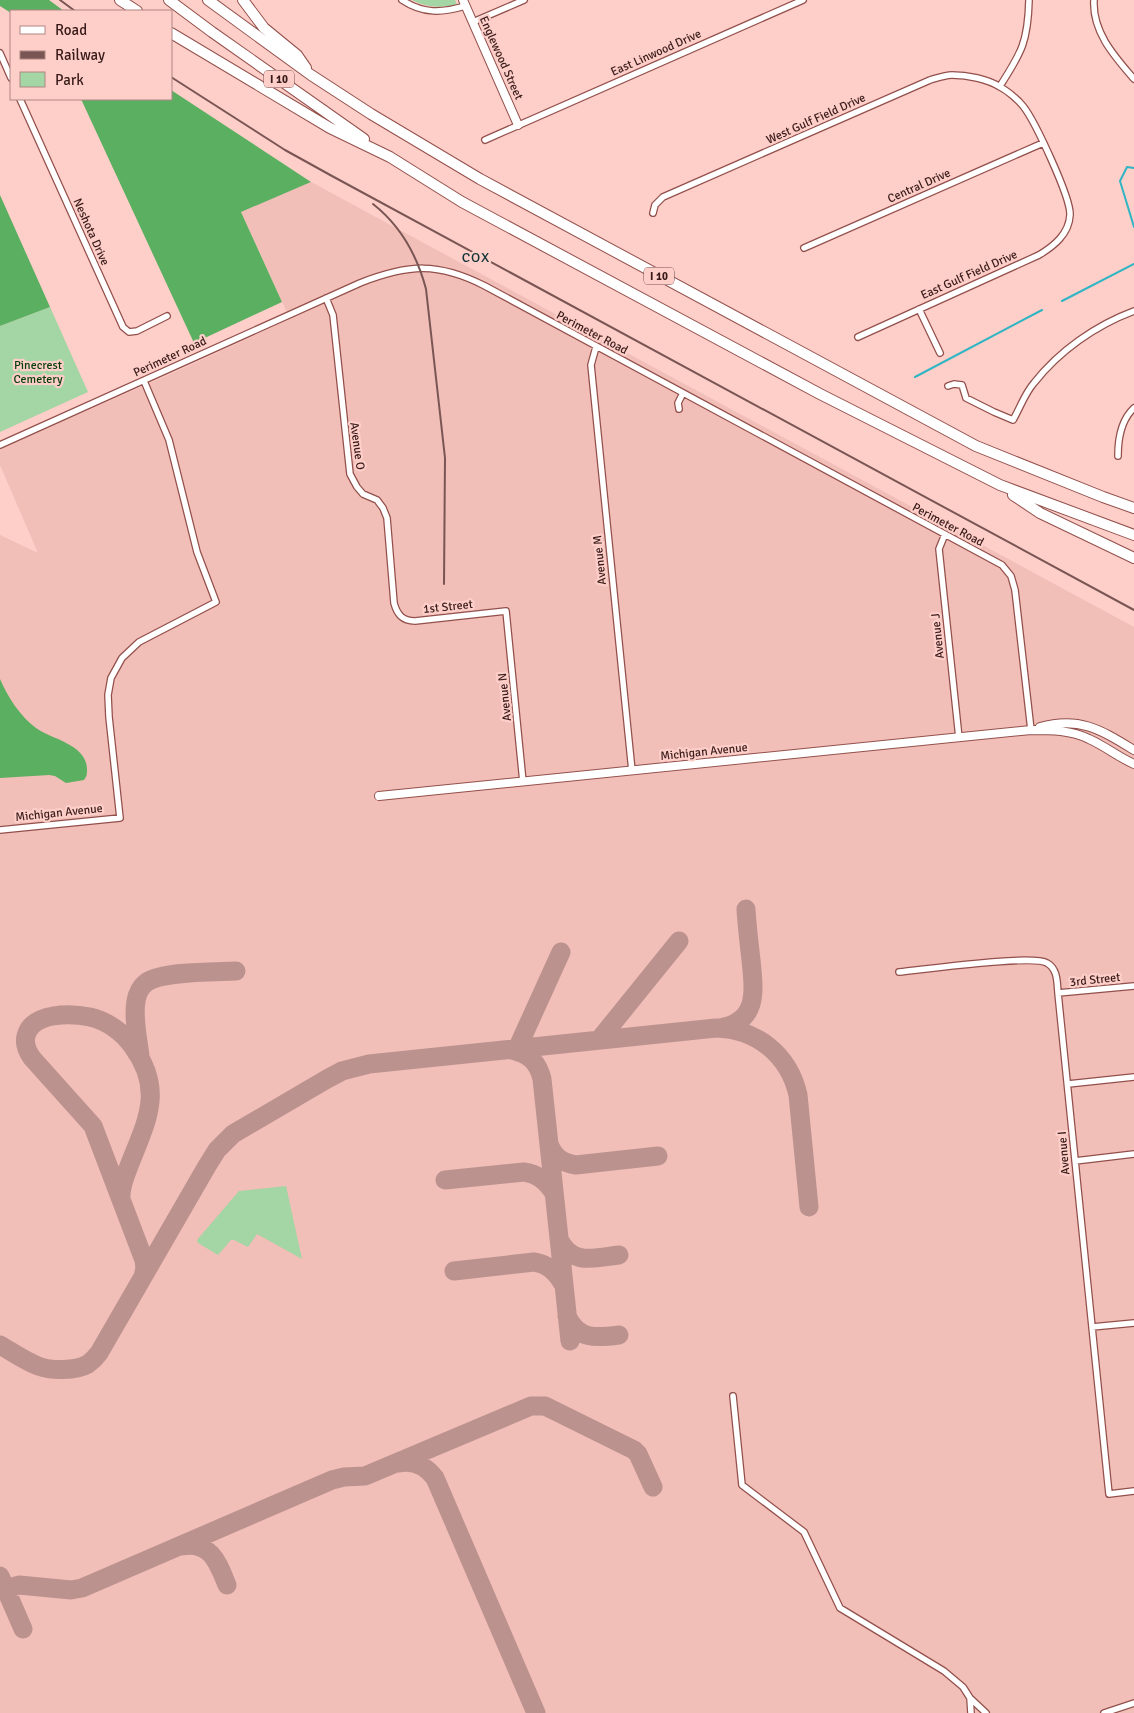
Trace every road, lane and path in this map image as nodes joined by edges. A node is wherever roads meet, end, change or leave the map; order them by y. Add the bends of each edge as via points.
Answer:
1 (120, 0) edge
2 (169, 0) edge
3 (208, 0) edge
4 (243, 0) edge
5 (402, 0) edge
6 (524, 0) edge
7 (803, 0) edge
8 (1029, 0) edge
9 (1094, 0) edge
10 (464, 3) edge
11 (136, 10) edge
12 (473, 22) junction
13 (172, 33) edge
14 (0, 53) edge
15 (311, 75) junction
16 (10, 76) edge
17 (1134, 79) edge
18 (1000, 86) junction
19 (20, 100) edge
20 (518, 125) junction
21 (486, 140) dead end
22 (1043, 143) junction
23 (390, 157) junction
24 (653, 213) dead end
25 (804, 248) dead end
26 (326, 298) junction
27 (919, 308) junction
28 (1134, 310) edge
29 (167, 316) dead end
30 (858, 337) dead end
31 (596, 347) junction
32 (940, 353) dead end
33 (144, 381) junction
34 (948, 386) dead end
35 (683, 393) junction
36 (1134, 408) edge
37 (679, 410) dead end
38 (0, 445) edge
39 (1118, 456) dead end
40 (1000, 485) junction
41 (1134, 508) edge
42 (945, 534) junction
43 (1134, 535) edge
44 (1134, 558) edge
45 (396, 611) joint
46 (506, 611) joint
47 (1031, 730) junction
48 (959, 738) junction
49 (1134, 750) edge
50 (1134, 764) edge
51 (632, 771) junction
52 (523, 782) junction
53 (379, 796) dead end
54 (0, 830) edge
55 (899, 972) dead end
56 (1134, 986) edge
57 (1058, 994) junction
58 (1134, 1077) edge
59 (1068, 1084) junction
60 (1134, 1154) edge
61 (1075, 1161) junction
62 (1134, 1323) edge
63 (1092, 1327) junction
64 (733, 1396) dead end
65 (1134, 1491) edge
66 (970, 1698) junction
67 (1134, 1703) edge
68 (971, 1713) edge
69 (986, 1713) edge
70 (1104, 1713) edge

1 - 11 highway
2 - 23 highway, I 10
3 - 15 highway, I 10
4 - 15 highway via 264,28 297,55
5 - 10 street via 411,6 432,11 447,11
6 - 12 street
7 - 20 street, East Linwood Drive
8 - 18 street via 1025,41
9 - 17 street via 1095,16 1107,46
10 - 12 street, Englewood Street
12 - 20 street, Englewood Street
13 - 23 highway via 330,128
14 - 16 street
15 - 41 highway, I 10 via 480,179 976,446
18 - 22 street via 1022,105
18 - 24 street, West Gulf Field Drive via 952,75 930,80 663,197 655,205
19 - 29 street, Neshota Drive via 123,327 129,332 137,331
20 - 21 street, East Linwood Drive
22 - 25 street, Central Drive
22 - 27 street, East Gulf Field Drive via 1069,205 1068,226 1062,236 1048,250
23 - 40 highway, I 10 via 470,206 820,394
26 - 31 street, Perimeter Road via 393,272 420,268 449,271 485,286
26 - 33 street, Perimeter Road
26 - 45 street, Avenue O via 333,315 350,474 362,494 377,500 387,518
27 - 30 street, East Gulf Field Drive
27 - 32 street
28 - 34 street via 1077,342 1033,384 1013,420 966,398 962,385
31 - 35 street, Perimeter Road
31 - 51 street, Avenue M via 591,365
33 - 38 street, Perimeter Road
33 - 54 street, Michigan Avenue via 170,440 197,552 216,602 139,642 122,658 111,678 109,717 120,818
35 - 37 street
35 - 42 street, Perimeter Road
36 - 39 street via 1124,420
40 - 43 highway, I 10
40 - 44 highway via 1040,513
42 - 47 street, Perimeter Road via 994,560 1011,576
42 - 48 street, Avenue J via 939,549
45 - 46 street, 1st Street via 405,619 415,621
46 - 52 street, Avenue N
47 - 48 street, Michigan Avenue
47 - 49 street, Michigan Avenue via 1052,724 1078,724 1095,728
47 - 50 street, Michigan Avenue via 1064,731 1089,738
48 - 51 street, Michigan Avenue
51 - 52 street, Michigan Avenue
52 - 53 street, Michigan Avenue
55 - 57 street, Avenue I via 1021,960 1043,961 1055,971
56 - 57 street, 3rd Street
57 - 59 street, Avenue I
58 - 59 street
59 - 61 street, Avenue I
60 - 61 street
61 - 63 street, Avenue I
62 - 63 street
63 - 65 street, Avenue I via 1109,1494
64 - 66 street via 742,1485 804,1532 840,1608 944,1671 963,1687
66 - 68 street
66 - 69 street
67 - 70 street

